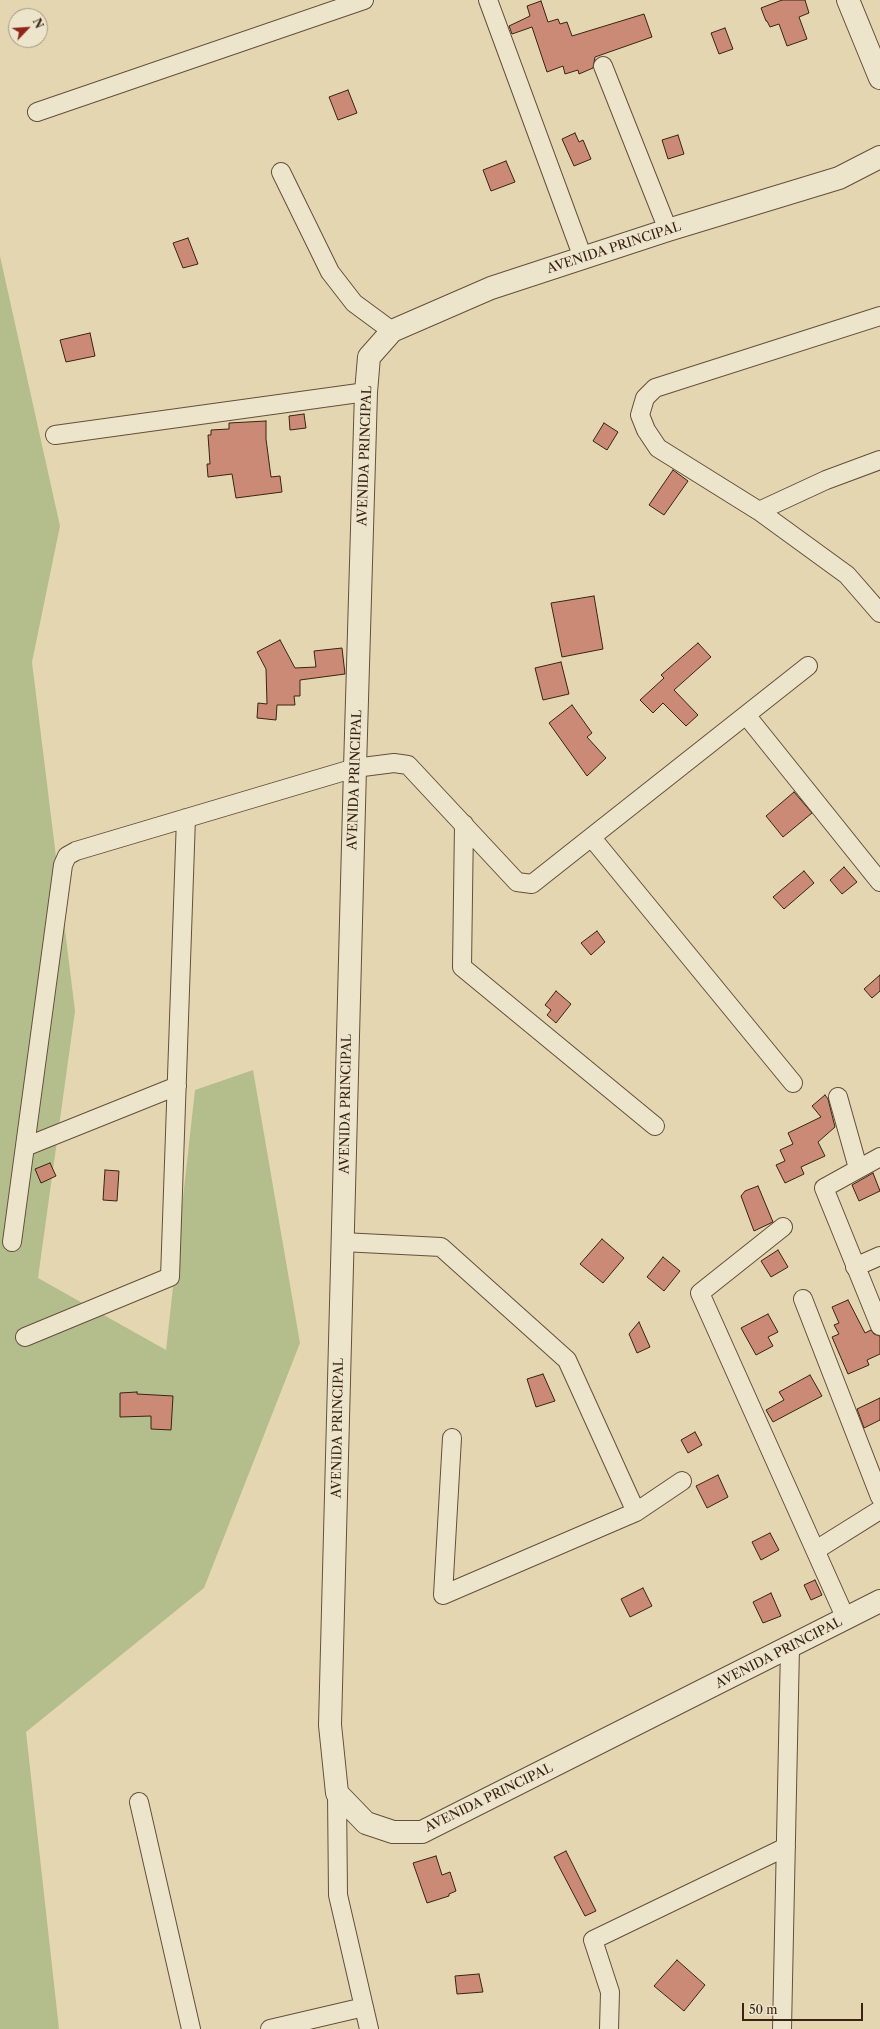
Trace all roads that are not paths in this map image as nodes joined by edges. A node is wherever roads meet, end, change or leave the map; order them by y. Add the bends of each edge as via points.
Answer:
1 (364, 0) edge
2 (488, 0) edge
3 (848, 0) edge
4 (603, 66) dead end
5 (880, 78) edge
6 (37, 112) dead end
7 (880, 157) edge
8 (281, 172) dead end
9 (668, 230) junction
10 (583, 258) junction
11 (880, 316) edge
12 (392, 331) junction
13 (366, 392) junction
14 (55, 435) dead end
15 (880, 460) edge
16 (759, 511) junction
17 (880, 613) edge
18 (808, 666) dead end
19 (746, 715) junction
20 (355, 768) junction
21 (186, 818) junction
22 (464, 824) junction
23 (592, 838) junction
24 (880, 882) edge
25 (793, 1083) dead end
26 (177, 1086) junction
27 (838, 1097) dead end
28 (655, 1126) dead end
29 (25, 1147) junction
30 (880, 1157) edge
31 (858, 1168) junction
32 (783, 1228) dead end
33 (12, 1242) dead end
34 (342, 1242) junction
35 (880, 1256) edge
36 (855, 1267) junction
37 (803, 1299) dead end
38 (880, 1326) edge
39 (25, 1337) dead end
40 (452, 1438) dead end
41 (682, 1481) dead end
42 (880, 1497) edge
43 (880, 1510) edge
44 (636, 1512) junction
45 (816, 1550) junction
46 (880, 1601) edge
47 (846, 1619) junction
48 (790, 1647) junction
49 (337, 1793) junction
50 (139, 1802) dead end
51 (786, 1847) junction
52 (364, 2007) junction
53 (191, 2029) edge
54 (270, 2029) edge
55 (369, 2029) edge
56 (609, 2029) edge
57 (782, 2029) edge

1 - 6 street
2 - 10 street
3 - 5 street
4 - 9 street
7 - 9 street, AVENIDA PRINCIPAL via 839,178
8 - 12 street via 330,272 354,303
9 - 10 street, AVENIDA PRINCIPAL
10 - 12 street, AVENIDA PRINCIPAL via 491,288
11 - 16 street via 655,388 645,398 640,414 646,430 658,448
12 - 13 street, AVENIDA PRINCIPAL via 369,357
13 - 14 street
13 - 20 street, AVENIDA PRINCIPAL
15 - 16 street via 826,480
16 - 17 street via 847,575
18 - 19 street
19 - 23 street
19 - 24 street
20 - 21 street
20 - 22 street via 394,763 408,765
20 - 34 street, AVENIDA PRINCIPAL
21 - 26 street
21 - 29 street via 76,851 67,856 63,865
22 - 23 street via 517,882 532,884
22 - 28 street via 462,967
23 - 25 street
26 - 29 street
26 - 39 street via 170,1277
27 - 31 street
29 - 33 street
30 - 31 street
31 - 36 street via 824,1188
32 - 45 street via 700,1293
34 - 44 street via 441,1247 567,1360
34 - 49 street, AVENIDA PRINCIPAL via 330,1725
35 - 36 street
36 - 38 street
37 - 42 street
40 - 44 street via 443,1596
41 - 44 street
43 - 45 street
45 - 47 street
46 - 47 street, AVENIDA PRINCIPAL
47 - 48 street, AVENIDA PRINCIPAL
48 - 49 street, AVENIDA PRINCIPAL via 422,1832 393,1832 366,1823
48 - 51 street
49 - 52 street via 338,1895
50 - 53 street
51 - 56 street via 593,1940 610,1992
51 - 57 street
52 - 54 street
52 - 55 street

